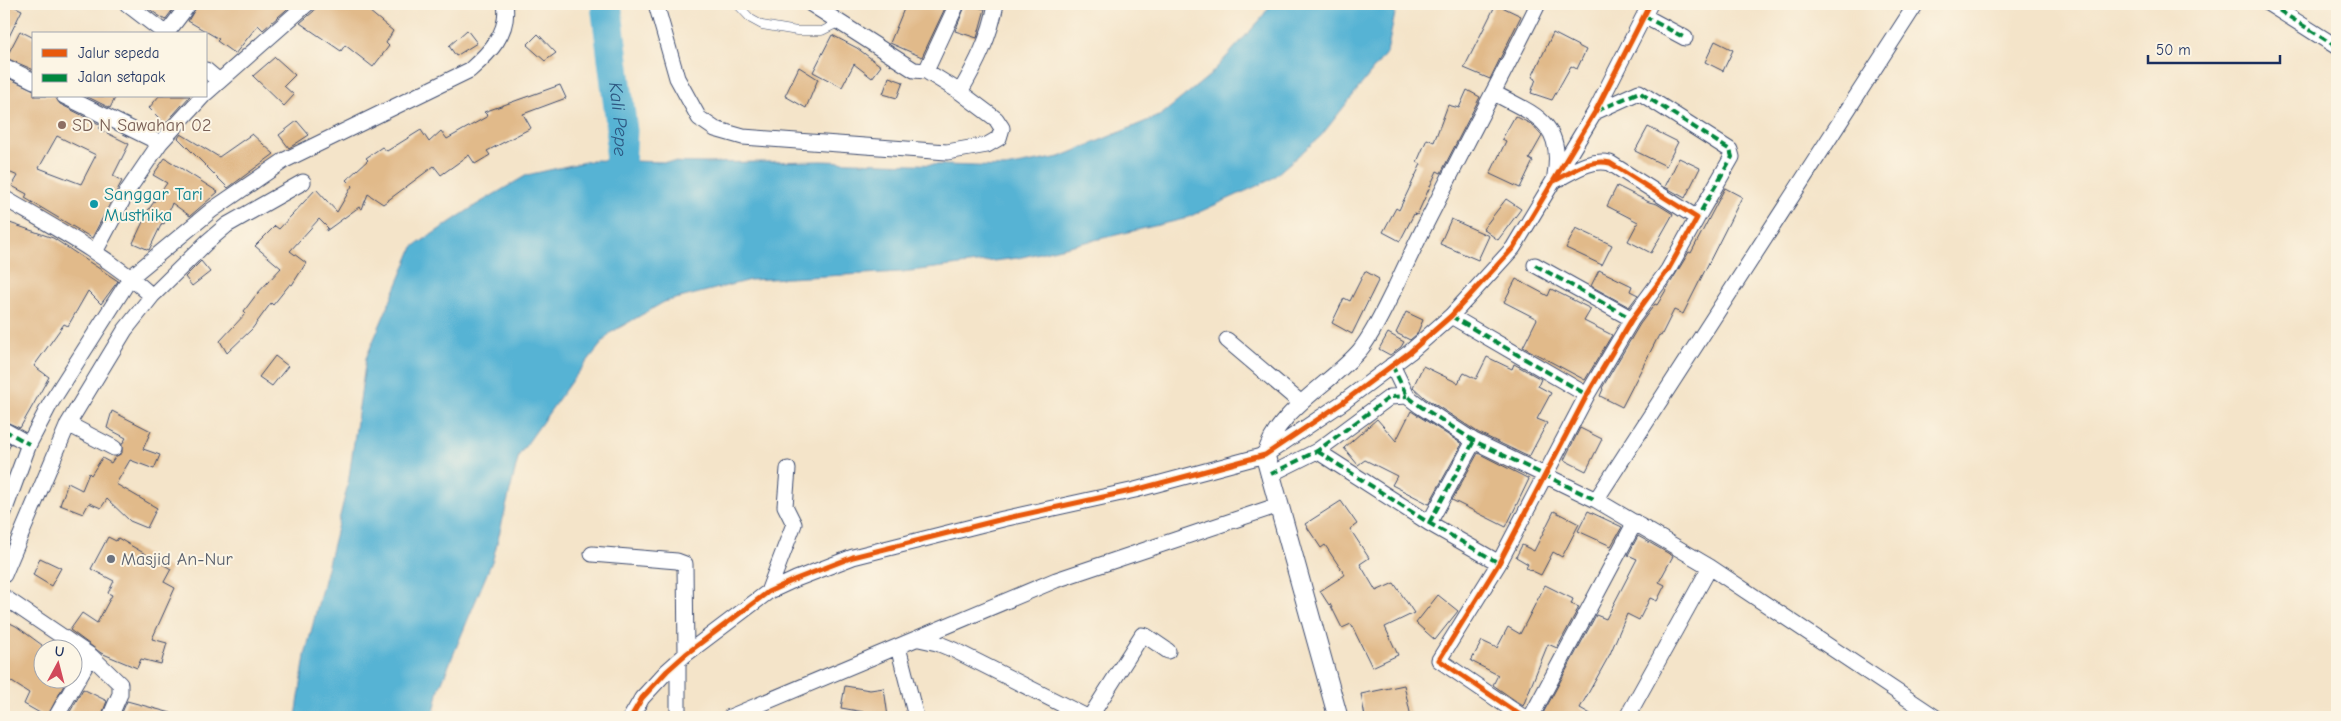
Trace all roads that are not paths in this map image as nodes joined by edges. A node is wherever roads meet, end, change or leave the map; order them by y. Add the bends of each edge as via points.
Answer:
1 (127, 4) edge
2 (189, 4) edge
3 (307, 4) edge
4 (505, 4) edge
5 (656, 4) edge
6 (737, 4) edge
7 (811, 4) edge
8 (957, 4) edge
9 (996, 4) edge
10 (1538, 4) edge
11 (1916, 4) edge
12 (2269, 4) edge
13 (1646, 10) edge
14 (840, 22) junction
15 (163, 32) edge
16 (168, 32) edge
17 (1685, 38) dead end
18 (2337, 47) edge
19 (6, 67) dead end
20 (926, 71) junction
21 (208, 72) edge
22 (32, 80) edge
23 (219, 81) junction
24 (208, 91) edge
25 (960, 92) junction
26 (1494, 93) junction
27 (68, 98) edge
28 (201, 98) edge
29 (1595, 112) junction
30 (160, 143) junction
31 (1554, 181) junction
32 (303, 182) dead end
33 (4, 198) edge
34 (1698, 218) junction
35 (95, 252) junction
36 (1535, 265) dead end
37 (131, 277) junction
38 (152, 296) junction
39 (1451, 316) junction
40 (1632, 319) junction
41 (1228, 340) dead end
42 (1392, 365) junction
43 (1587, 395) junction
44 (1407, 396) junction
45 (1301, 403) junction
46 (68, 424) junction
47 (4, 430) edge
48 (1474, 441) junction
49 (29, 444) junction
50 (114, 448) dead end
51 (1317, 451) junction
52 (1265, 455) junction
53 (788, 469) dead end
54 (1272, 474) junction
55 (1544, 474) junction
56 (1596, 500) junction
57 (1279, 505) junction
58 (4, 512) edge
59 (1635, 522) junction
60 (1429, 523) junction
61 (592, 554) dead end
62 (1499, 563) junction
63 (1710, 567) junction
64 (4, 576) edge
65 (768, 592) junction
66 (4, 597) edge
67 (919, 639) junction
68 (898, 647) junction
69 (1168, 651) dead end
70 (91, 656) junction
71 (682, 658) junction
72 (56, 717) edge
73 (110, 717) edge
74 (631, 717) edge
75 (678, 717) edge
76 (730, 717) edge
77 (916, 717) edge
78 (1089, 717) edge
79 (1338, 717) edge
80 (1523, 717) edge
81 (1531, 717) edge
82 (1627, 717) edge
83 (1935, 717) edge

1 - 15 street
2 - 16 street
3 - 23 street
4 - 37 street via 504,27 492,50 470,70 285,160 212,210
5 - 25 street via 677,78 699,118 715,129 742,137 947,152 987,146 1000,138 1002,128 996,119
6 - 14 lane via 762,25 822,31
7 - 14 street
8 - 20 street
9 - 25 street via 981,56
10 - 26 street
11 - 56 street
12 - 18 street
13 - 17 street
13 - 29 street
14 - 20 street via 914,70
19 - 22 street
20 - 25 street
21 - 23 street
23 - 24 street
26 - 31 street via 1541,119 1550,129 1558,158
26 - 45 street via 1375,328 1342,369
27 - 30 street
28 - 30 street
29 - 31 street
29 - 34 street via 1640,92 1730,150 1732,157
30 - 35 street via 128,190
31 - 34 street via 1592,162 1610,163
31 - 39 street via 1512,248
32 - 38 street via 227,226
33 - 35 street
34 - 40 street via 1655,291
35 - 37 street
36 - 40 street
37 - 38 street
37 - 49 street via 50,404
38 - 46 street via 109,354
39 - 42 street
39 - 43 street
40 - 43 street
41 - 45 street
42 - 44 street
42 - 52 street
43 - 55 street
44 - 48 street
44 - 51 street via 1390,398
45 - 52 street via 1268,442
46 - 50 street
46 - 64 street
47 - 49 street
48 - 55 street
48 - 60 street
49 - 58 street
51 - 54 street
51 - 60 street
52 - 54 street
52 - 65 street via 1135,490 853,557
53 - 65 street via 785,506 794,524
54 - 57 street
55 - 56 street
55 - 62 street
56 - 59 street
57 - 67 street via 1056,580
57 - 79 street
59 - 63 street
59 - 81 street
60 - 62 street
61 - 71 street via 685,564
62 - 80 street via 1439,660
63 - 82 street
63 - 83 street
65 - 71 street
66 - 70 street
67 - 68 street
67 - 78 street via 954,650
68 - 76 street
68 - 77 street
69 - 78 street via 1142,636
70 - 72 street
70 - 73 street via 120,684 120,694
71 - 74 street via 642,698
71 - 75 street

